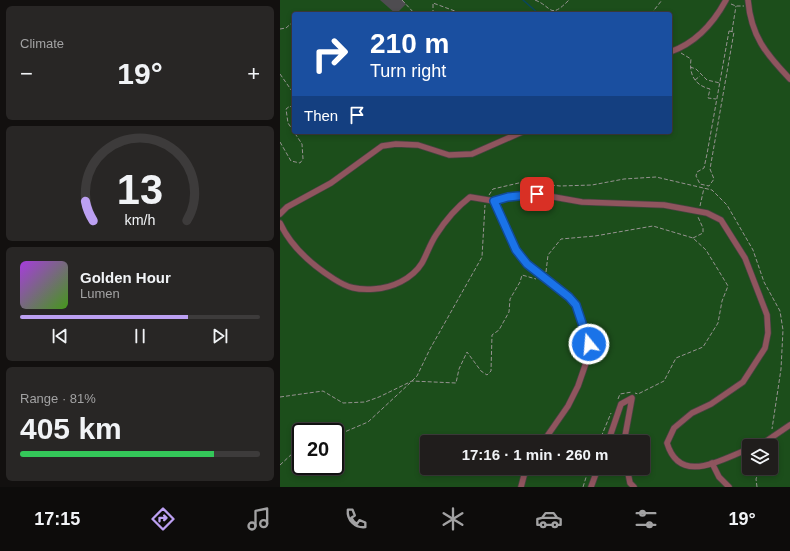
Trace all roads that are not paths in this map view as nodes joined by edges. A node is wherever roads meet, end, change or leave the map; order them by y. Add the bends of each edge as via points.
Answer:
1 (726, 0) edge
2 (748, 3) edge
3 (672, 50) edge
4 (790, 80) edge
5 (517, 134) edge
6 (494, 201) junction
7 (280, 214) edge
8 (280, 223) edge
9 (790, 425) edge
10 (548, 435) edge
11 (611, 435) edge
12 (625, 435) edge
13 (770, 439) edge
14 (742, 452) edge
15 (712, 463) junction
16 (524, 475) edge
17 (595, 475) edge
18 (628, 475) edge
19 (521, 487) edge
20 (591, 487) edge
21 (634, 487) edge
22 (729, 487) edge

1 - 3 street via 716,17 701,34
2 - 4 street via 752,26 759,42 767,55
5 - 7 street via 472,154 449,155 418,145 382,146 343,175 287,207
6 - 8 street via 470,197 461,204 435,236 421,264 401,283 386,288 346,287 318,269 295,247
6 - 10 street via 516,250 527,264 576,305 589,344 587,360 578,386
6 - 15 street via 537,194 582,202 656,204 699,212 721,220 745,258 767,315 768,333 765,348 743,382 711,404 692,413 674,428 667,443 674,459 691,467
9 - 13 street
11 - 12 street via 622,404 632,398
14 - 15 street
15 - 22 street via 719,477
16 - 19 street
17 - 20 street
18 - 21 street

